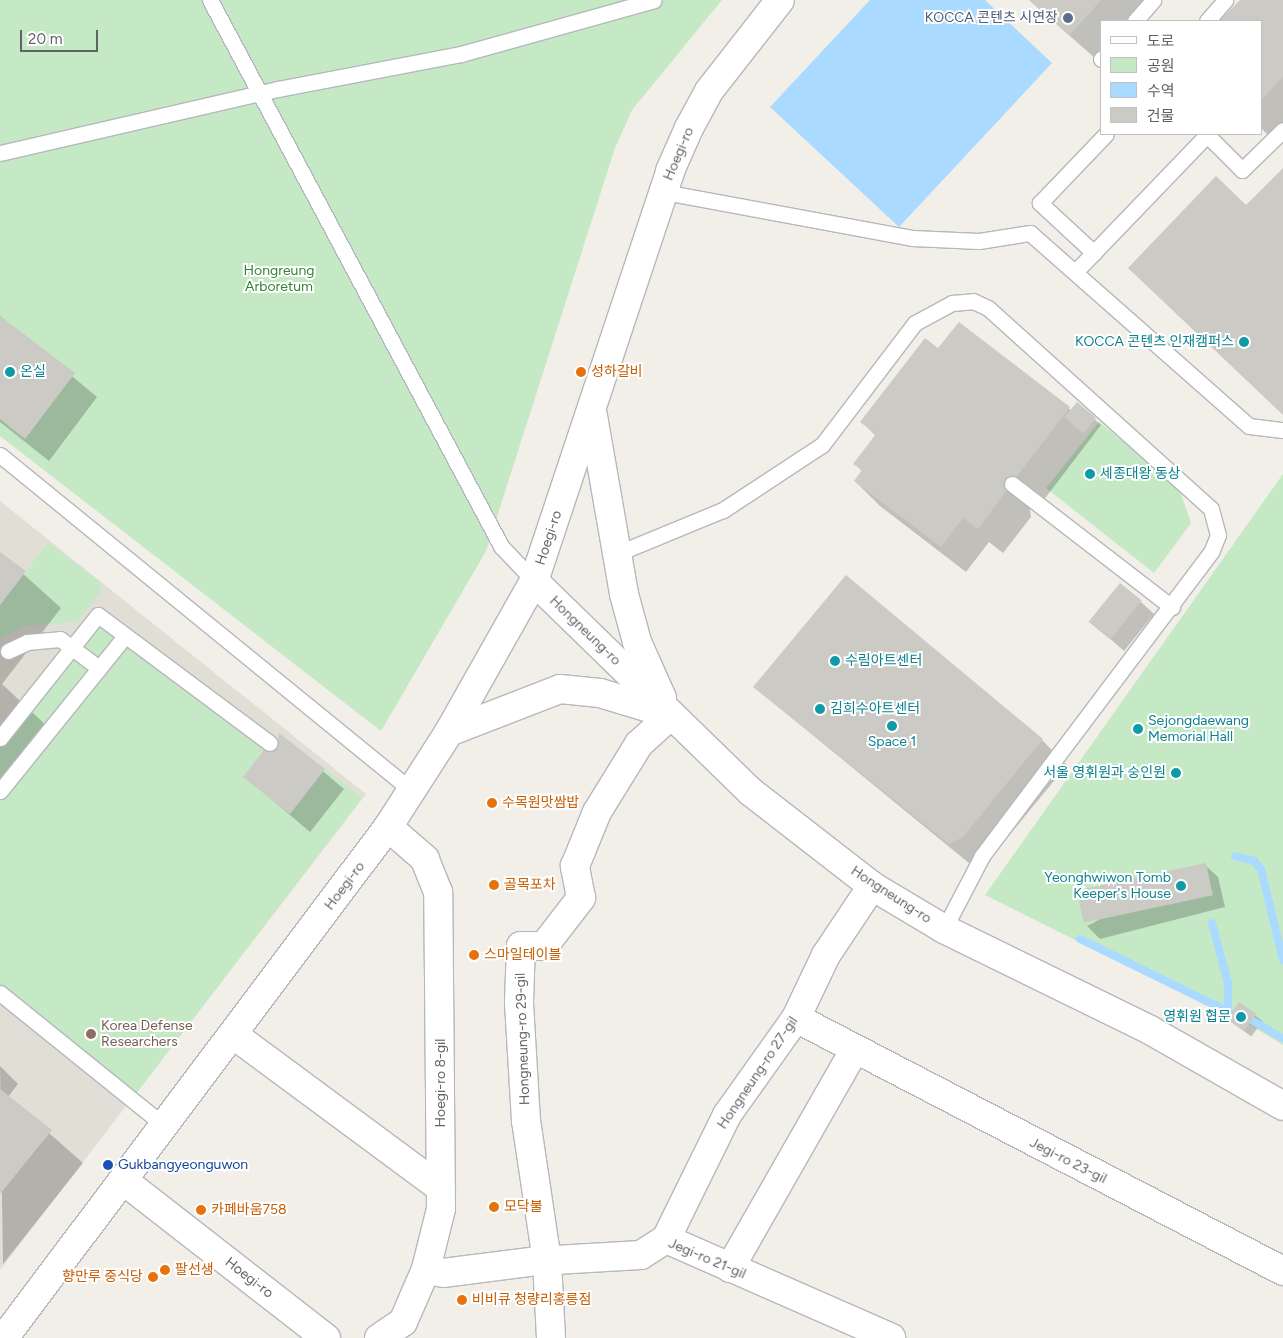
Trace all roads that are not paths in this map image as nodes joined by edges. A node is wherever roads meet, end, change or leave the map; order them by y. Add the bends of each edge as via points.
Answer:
1 (210, 0) edge
2 (654, 0) edge
3 (780, 0) edge
4 (1154, 0) edge
5 (1225, 0) edge
6 (1135, 20) edge
7 (1208, 20) edge
8 (259, 93) junction
9 (1283, 130) edge
10 (1105, 135) edge
11 (1205, 135) edge
12 (1207, 135) edge
13 (0, 153) edge
14 (664, 192) junction
15 (1094, 253) junction
16 (1076, 271) junction
17 (593, 410) junction
18 (1283, 430) edge
19 (0, 455) edge
20 (1012, 484) dead end
21 (616, 554) junction
22 (534, 582) junction
23 (1172, 607) junction
24 (126, 636) junction
25 (72, 647) junction
26 (8, 651) dead end
27 (99, 668) junction
28 (671, 714) junction
29 (449, 732) junction
30 (0, 738) edge
31 (270, 743) dead end
32 (411, 790) junction
33 (0, 792) edge
34 (388, 826) junction
35 (872, 886) junction
36 (944, 930) junction
37 (0, 993) edge
38 (796, 1018) junction
39 (234, 1035) junction
40 (854, 1051) junction
41 (1283, 1106) edge
42 (166, 1126) junction
43 (124, 1181) junction
44 (441, 1188) junction
45 (666, 1239) junction
46 (547, 1261) junction
47 (730, 1268) junction
48 (426, 1269) junction
49 (1283, 1271) edge
50 (407, 1330) edge
51 (4, 1338) edge
52 (326, 1338) edge
53 (379, 1338) edge
54 (551, 1338) edge
55 (891, 1338) edge

1 - 8 lane
2 - 8 lane via 461,54
3 - 14 street, Hoegi-ro via 709,91
4 - 6 lane
5 - 7 lane
8 - 13 lane
8 - 22 lane via 501,546
9 - 12 lane via 1242,170
10 - 15 lane via 1040,203
11 - 15 lane
14 - 16 lane via 912,238 979,241 1030,233
14 - 17 street, Hoegi-ro
15 - 16 lane
16 - 18 lane via 1249,426
17 - 21 street
17 - 22 street, Hoegi-ro
19 - 32 lane
20 - 23 lane
21 - 23 lane via 723,510 822,445 915,323 952,303 974,301 988,308 1211,509 1218,535
21 - 28 street via 638,642
22 - 28 street, Hongneung-ro
22 - 29 street, Hoegi-ro
23 - 36 lane via 982,856
24 - 25 lane via 98,615
24 - 27 lane
24 - 31 lane
25 - 26 lane via 60,639 47,639
25 - 27 lane
25 - 30 lane
27 - 33 lane
28 - 29 street via 600,692 560,689
28 - 35 street, Hongneung-ro via 751,792
28 - 46 street, Hongneung-ro 29-gil via 639,744 596,812 575,866 581,898 544,946 521,946 519,1002 526,1121
29 - 32 street, Hoegi-ro
32 - 34 street, Hoegi-ro
34 - 39 street, Hoegi-ro
34 - 44 street, Hoegi-ro 8-gil via 425,859 438,892
35 - 36 street, Hongneung-ro
35 - 38 street, Hongneung-ro 27-gil via 826,955
36 - 41 street, Hongneung-ro via 1150,1030
37 - 42 lane
38 - 40 street, Jegi-ro 23-gil
38 - 45 street, Hongneung-ro 27-gil via 727,1115
39 - 42 street, Hoegi-ro
39 - 44 street
40 - 47 street
40 - 49 street, Jegi-ro 23-gil
42 - 43 street, Hoegi-ro
43 - 51 street, Hoegi-ro
43 - 52 street, Hoegi-ro
44 - 48 street, Hoegi-ro 8-gil via 441,1209
45 - 46 street, Jegi-ro 21-gil via 642,1255
45 - 47 street, Jegi-ro 21-gil
46 - 48 street, Jegi-ro 21-gil via 443,1273
46 - 54 street, Hongneung-ro 29-gil
47 - 55 street, Jegi-ro 21-gil
48 - 50 street, Hoegi-ro 8-gil
50 - 53 street, Hoegi-ro 8-gil

